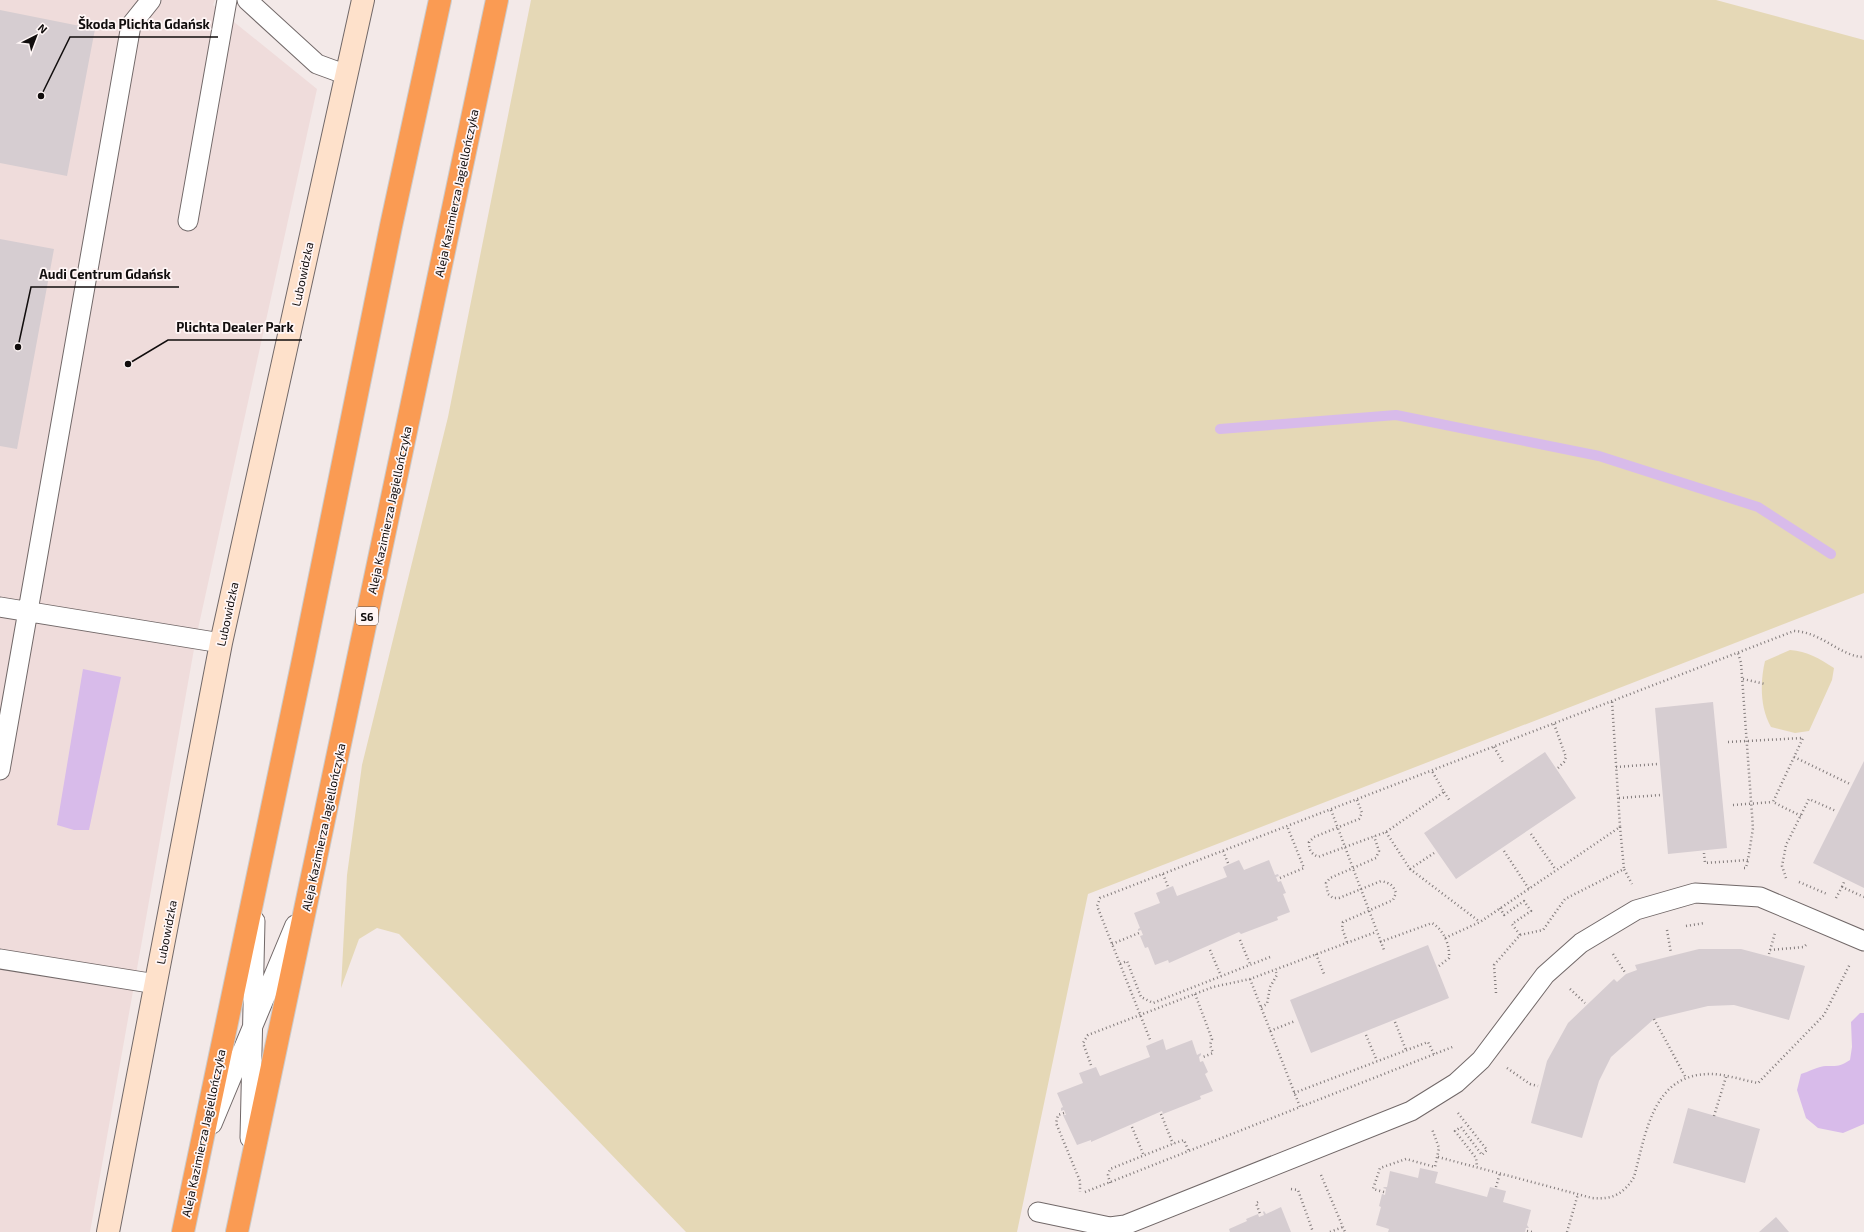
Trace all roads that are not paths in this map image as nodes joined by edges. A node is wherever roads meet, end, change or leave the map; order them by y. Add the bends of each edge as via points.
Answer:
1 (151, 0) edge
2 (227, 0) edge
3 (247, 0) edge
4 (363, 0) edge
5 (440, 0) edge
6 (497, 0) edge
7 (347, 75) junction
8 (188, 221) dead end
9 (0, 607) edge
10 (29, 612) junction
11 (221, 643) junction
12 (0, 770) edge
13 (255, 883) junction
14 (309, 893) junction
15 (1864, 941) edge
16 (0, 959) edge
17 (156, 984) junction
18 (252, 1028) junction
19 (197, 1160) junction
20 (250, 1171) junction
21 (1038, 1212) dead end
22 (108, 1232) edge
23 (183, 1232) edge
24 (237, 1232) edge

1 - 10 lane via 131,25
2 - 8 lane
3 - 7 lane via 317,64
4 - 7 street, Lubowidzka
5 - 13 highway, Aleja Kazimierza Jagiellończyka
6 - 14 highway, Aleja Kazimierza Jagiellończyka / S6
7 - 11 street, Lubowidzka
9 - 10 lane
10 - 11 lane
10 - 12 lane
11 - 17 street, Lubowidzka
13 - 18 lane
13 - 19 highway, Aleja Kazimierza Jagiellończyka
14 - 18 lane
14 - 20 highway, Aleja Kazimierza Jagiellończyka / S6
15 - 21 lane via 1760,897 1695,893 1636,910 1581,943 1544,975 1481,1060 1456,1083 1411,1110 1125,1225 1110,1227
16 - 17 lane
17 - 22 street, Lubowidzka
18 - 19 lane
18 - 20 lane
19 - 23 highway, Aleja Kazimierza Jagiellończyka
20 - 24 highway, Aleja Kazimierza Jagiellończyka / S6

